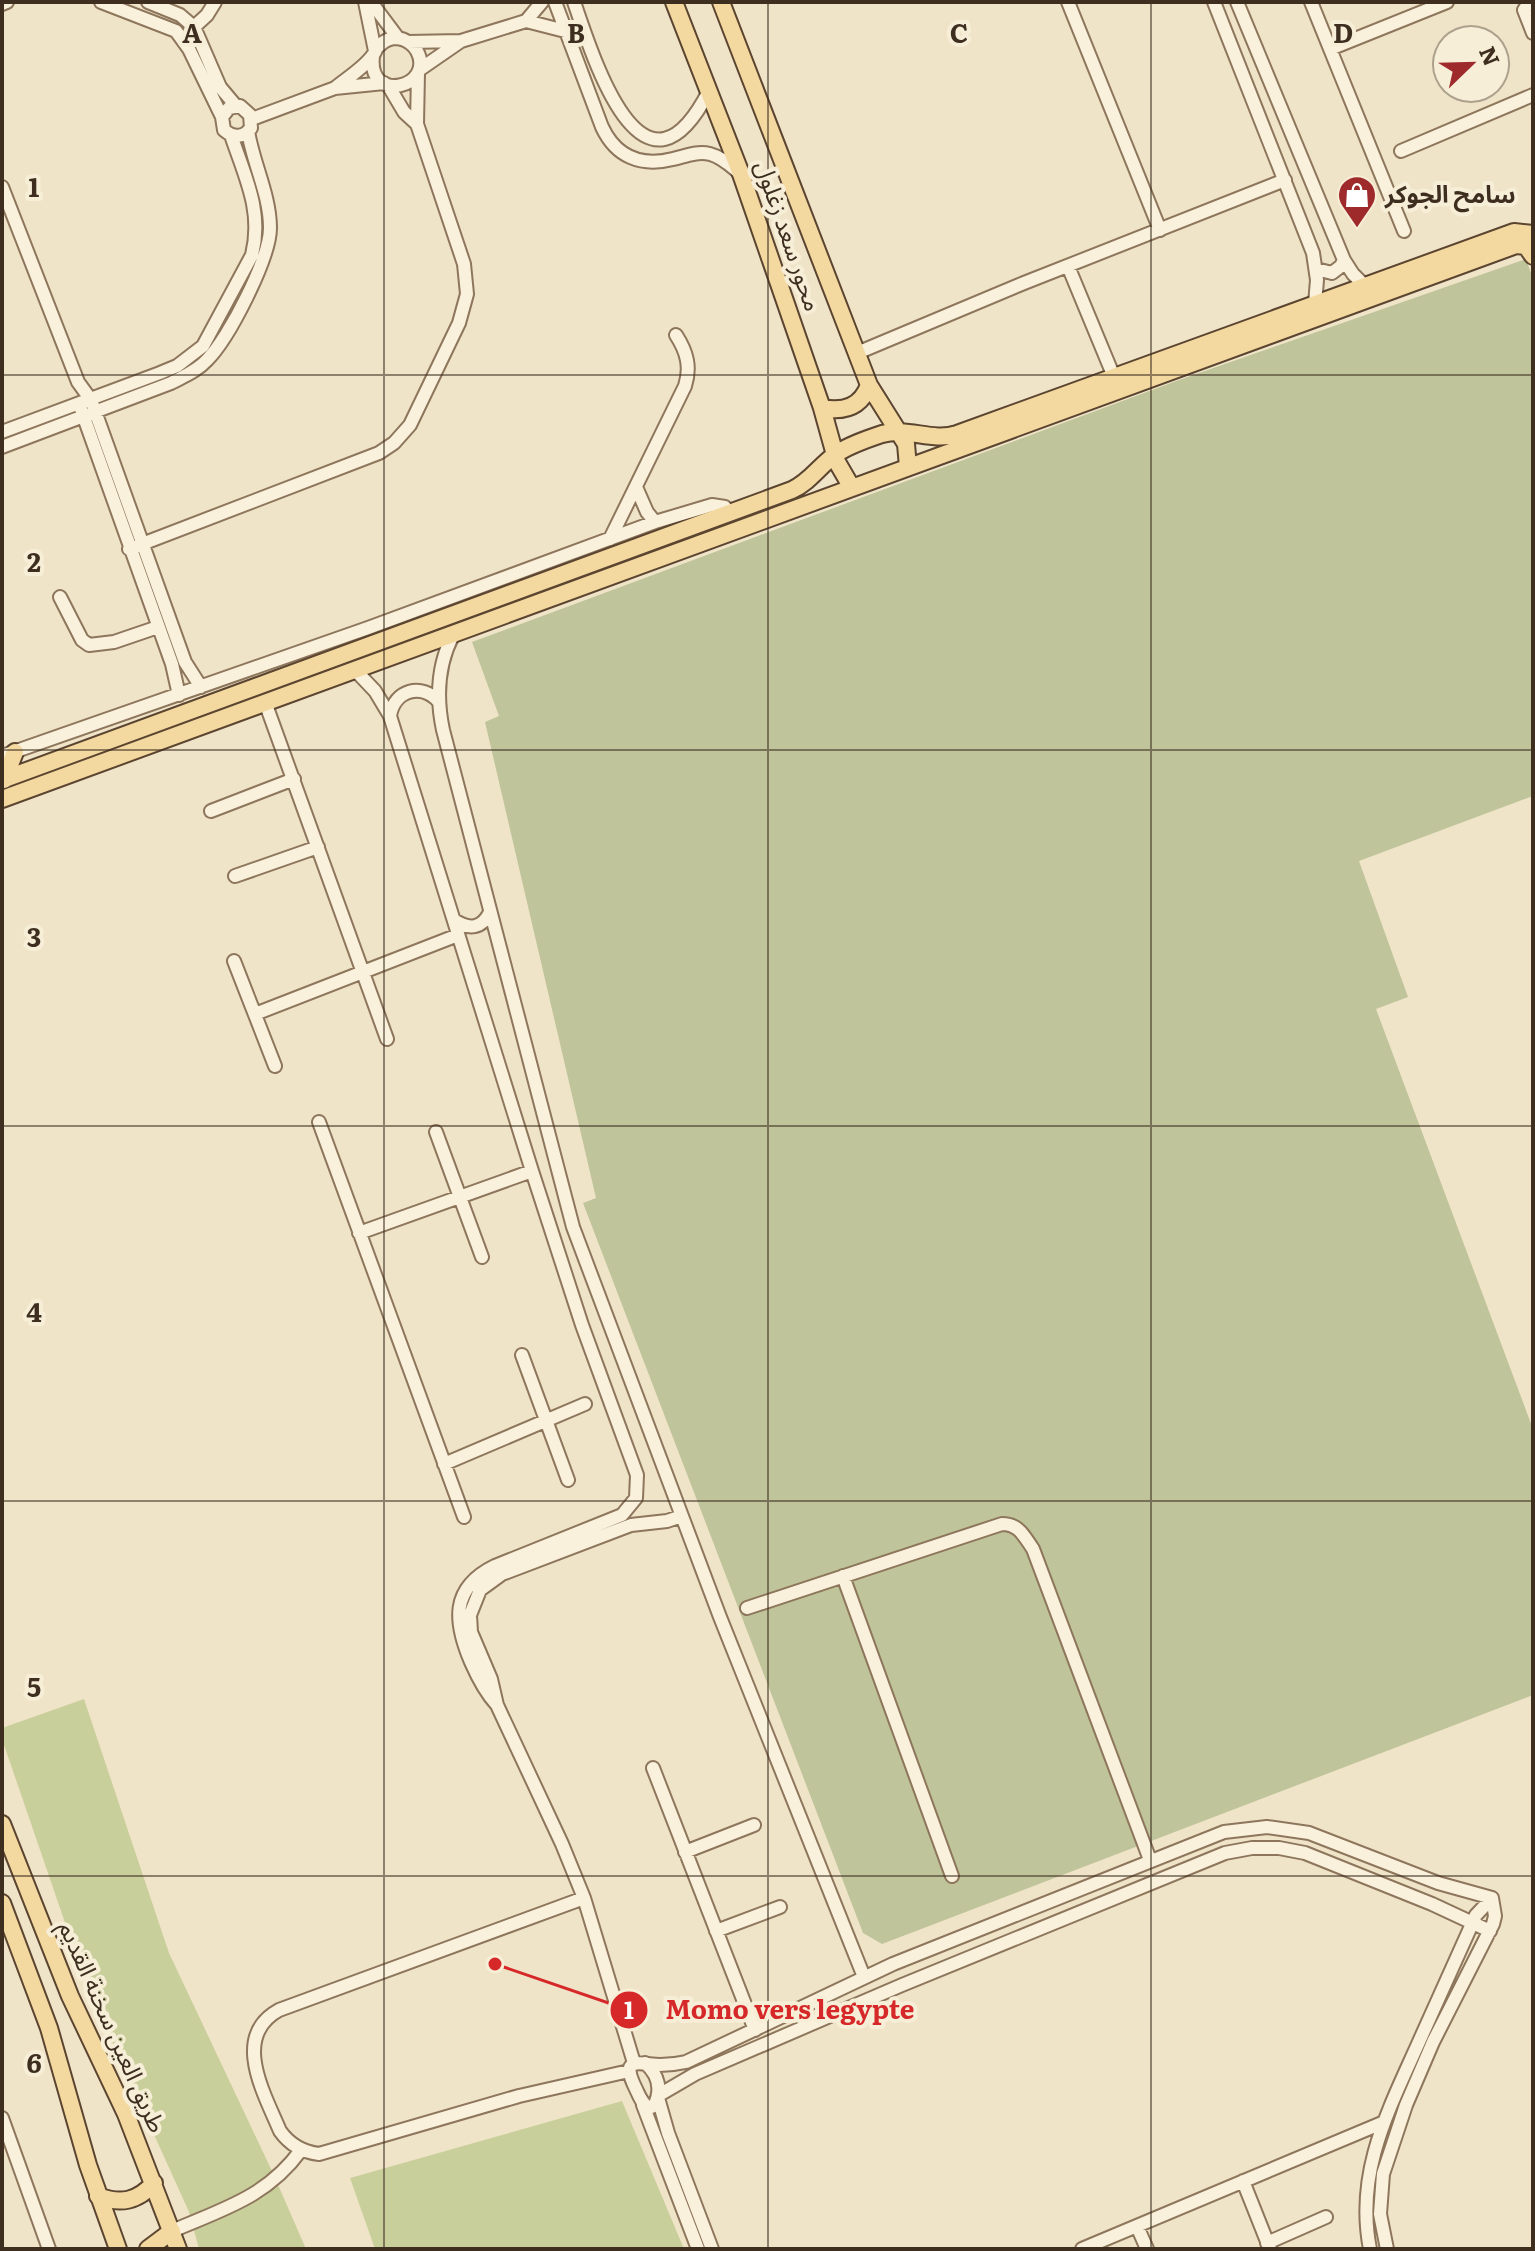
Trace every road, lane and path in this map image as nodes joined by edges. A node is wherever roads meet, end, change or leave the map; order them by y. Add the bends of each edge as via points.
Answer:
1 (101, 2) edge
2 (148, 2) edge
3 (215, 2) edge
4 (368, 2) edge
5 (542, 2) edge
6 (555, 2) edge
7 (574, 2) edge
8 (674, 2) edge
9 (721, 2) edge
10 (1068, 2) edge
11 (1214, 2) edge
12 (1237, 2) edge
13 (1311, 2) edge
14 (1447, 2) edge
15 (1525, 3) edge
16 (526, 21) junction
17 (194, 27) junction
18 (566, 31) junction
19 (1533, 33) edge
20 (403, 40) junction
21 (589, 40) junction
22 (461, 41) junction
23 (1330, 49) junction
24 (374, 53) junction
25 (418, 71) junction
26 (386, 84) junction
27 (335, 88) junction
28 (709, 91) junction
29 (1533, 95) edge
30 (236, 106) junction
31 (222, 117) junction
32 (417, 124) junction
33 (250, 125) junction
34 (231, 135) junction
35 (1401, 151) dead end
36 (741, 174) junction
37 (1285, 180) junction
38 (2, 187) edge
39 (4, 202) edge
40 (7, 219) edge
41 (1160, 230) junction
42 (1404, 231) dead end
43 (1533, 234) edge
44 (1533, 256) edge
45 (1344, 260) junction
46 (1068, 266) junction
47 (1316, 269) junction
48 (1365, 286) junction
49 (228, 300) junction
50 (1315, 304) junction
51 (241, 305) junction
52 (676, 335) dead end
53 (857, 353) junction
54 (1114, 377) junction
55 (869, 385) junction
56 (87, 408) junction
57 (822, 408) junction
58 (898, 431) junction
59 (2, 432) edge
60 (2, 447) edge
61 (836, 454) junction
62 (908, 467) junction
63 (636, 487) junction
64 (852, 488) junction
65 (730, 513) junction
66 (655, 522) junction
67 (610, 539) junction
68 (135, 546) junction
69 (60, 597) dead end
70 (158, 627) junction
71 (453, 635) junction
72 (355, 670) junction
73 (201, 687) junction
74 (179, 695) junction
75 (265, 702) junction
76 (439, 702) junction
77 (390, 716) junction
78 (8, 754) edge
79 (294, 779) junction
80 (3, 780) edge
81 (2, 799) edge
82 (211, 811) dead end
83 (318, 847) junction
84 (235, 876) dead end
85 (490, 912) junction
86 (454, 920) junction
87 (458, 935) junction
88 (234, 961) dead end
89 (364, 973) junction
90 (255, 1014) junction
91 (387, 1039) dead end
92 (275, 1066) dead end
93 (319, 1122) dead end
94 (436, 1132) dead end
95 (532, 1171) junction
96 (460, 1197) junction
97 (359, 1233) junction
98 (482, 1257) dead end
99 (522, 1355) dead end
100 (585, 1404) dead end
101 (546, 1420) junction
102 (444, 1464) junction
103 (568, 1480) dead end
104 (632, 1504) junction
105 (682, 1516) junction
106 (464, 1517) dead end
107 (641, 1523) junction
108 (843, 1576) junction
109 (747, 1608) dead end
110 (497, 1705) junction
111 (653, 1768) dead end
112 (2, 1824) edge
113 (754, 1825) dead end
114 (685, 1852) junction
115 (1150, 1860) junction
116 (952, 1876) dead end
117 (584, 1898) junction
118 (1492, 1898) junction
119 (2, 1903) edge
120 (780, 1907) dead end
121 (1473, 1923) junction
122 (716, 1931) junction
123 (1490, 1931) junction
124 (893, 1964) junction
125 (864, 1977) junction
126 (851, 1985) junction
127 (902, 1985) junction
128 (861, 2003) junction
129 (755, 2030) junction
130 (636, 2066) junction
131 (659, 2096) junction
132 (643, 2105) junction
133 (2, 2118) edge
134 (1382, 2123) junction
135 (301, 2150) junction
136 (1243, 2181) junction
137 (154, 2183) junction
138 (98, 2196) junction
139 (1326, 2217) dead end
140 (1137, 2226) junction
141 (172, 2231) junction
142 (1268, 2246) edge
143 (49, 2249) edge
144 (118, 2249) edge
145 (148, 2249) edge
146 (178, 2249) edge
147 (698, 2249) edge
148 (712, 2249) edge
149 (1082, 2249) edge
150 (1147, 2249) edge
151 (1370, 2249) edge
152 (1387, 2249) edge

1 - 31 street via 176,31
2 - 17 street
3 - 17 street
4 - 20 street
4 - 24 street
5 - 16 street
6 - 18 street
7 - 21 street
8 - 28 main road, محور سعد زغلول
9 - 53 main road, محور سعد زغلول
10 - 41 street
11 - 37 street
12 - 45 street
13 - 23 street
14 - 23 street
15 - 19 street
16 - 18 street
16 - 22 street
17 - 30 street via 216,79
18 - 21 street
18 - 36 street via 602,127 621,153 655,162 709,154
20 - 22 street
20 - 24 street via 387,40
20 - 25 street via 417,51
21 - 28 street via 616,105 633,129 648,137 675,134 687,125
22 - 25 street
23 - 42 street
24 - 26 street via 374,71
24 - 27 street
25 - 26 street via 405,85
25 - 32 street
26 - 27 street
26 - 32 street
27 - 33 street
28 - 36 main road, محور سعد زغلول
29 - 35 street
30 - 31 street
30 - 33 street via 244,108
31 - 34 street
32 - 68 street via 464,264 467,294 459,323 410,425 379,453
33 - 34 street via 238,136
33 - 51 street via 270,227 265,255
34 - 49 street via 257,218 252,255
36 - 57 main road, محور سعد زغلول
37 - 41 street
37 - 47 street
38 - 39 street
39 - 40 street
40 - 56 street
41 - 46 street
43 - 48 main road via 1514,232
44 - 62 main road via 1526,246 1516,245
45 - 47 street via 1332,273
45 - 48 street
46 - 53 street
46 - 54 street
47 - 50 street
48 - 50 main road
49 - 51 street
49 - 56 street via 203,346 191,356
50 - 54 main road
51 - 56 street via 219,346 194,372 139,396
52 - 63 street via 684,346 689,373
53 - 55 main road, محور سعد زغلول
54 - 58 main road via 950,436
55 - 57 main road via 866,395 850,408
55 - 58 main road, محور سعد زغلول
56 - 59 street
56 - 60 street
56 - 68 street
57 - 61 main road, محور سعد زغلول
58 - 61 main road
58 - 62 main road, محور سعد زغلول via 906,444
61 - 64 main road, محور سعد زغلول
61 - 65 main road via 799,487
62 - 64 main road
63 - 66 street
63 - 67 street
64 - 71 main road
65 - 66 street via 712,505
65 - 80 main road
66 - 67 street
67 - 73 street
68 - 70 street
68 - 73 street via 188,669
69 - 70 street via 89,645
70 - 74 street
71 - 72 main road
71 - 76 street via 440,667
72 - 75 main road
72 - 77 street
73 - 74 street
74 - 78 street
75 - 79 street
75 - 81 main road
76 - 77 street via 425,691 407,692 397,699
76 - 85 street
77 - 86 street
78 - 80 main road
79 - 82 street
79 - 83 street
83 - 84 street
83 - 89 street
85 - 86 street via 474,927
85 - 105 street via 573,1227
86 - 87 street
87 - 89 street
87 - 95 street
88 - 90 street
89 - 90 street
89 - 91 street
90 - 92 street
93 - 97 street
94 - 96 street
95 - 96 street
95 - 104 street via 637,1475
96 - 97 street
96 - 98 street
97 - 102 street
99 - 101 street
100 - 101 street
101 - 102 street
101 - 103 street
102 - 106 street
104 - 107 street
104 - 110 street via 615,1519 487,1570 468,1588 459,1632 481,1684
105 - 107 street
105 - 125 street
107 - 110 street via 502,1574 480,1590 470,1615 471,1632
108 - 109 street
108 - 115 street via 1002,1524 1020,1529 1033,1549
108 - 116 street
110 - 117 street
111 - 114 street
112 - 137 main road, طريق العين سخنة القديم via 52,1954
113 - 114 street
114 - 122 street
115 - 118 street via 1224,1832 1288,1828
115 - 124 street
117 - 130 street
117 - 135 street via 279,2010 265,2020 253,2043 253,2060 280,2131
118 - 121 street
118 - 123 street via 1495,1916
119 - 138 main road via 49,2028
120 - 122 street
121 - 123 street
121 - 127 street via 1305,1853 1252,1848 1225,1853
121 - 134 street
122 - 129 street
123 - 152 street via 1433,2042 1388,2160 1380,2201
124 - 125 street
124 - 127 street via 901,1970
125 - 126 street
126 - 128 street via 850,1995
126 - 129 street
127 - 128 street
128 - 131 street via 695,2074
129 - 130 street via 686,2062
130 - 131 street via 654,2072
130 - 132 street
130 - 135 street via 329,2153
131 - 132 street via 652,2108
131 - 148 street
132 - 147 street
133 - 143 street
134 - 136 street
134 - 151 street via 1367,2181
135 - 141 street via 261,2191
136 - 140 street
136 - 142 street
137 - 138 main road via 135,2199 122,2202
137 - 141 main road, طريق العين سخنة القديم
138 - 144 main road
139 - 142 street
140 - 149 street
140 - 150 street
141 - 145 main road
141 - 146 main road, طريق العين سخنة القديم

